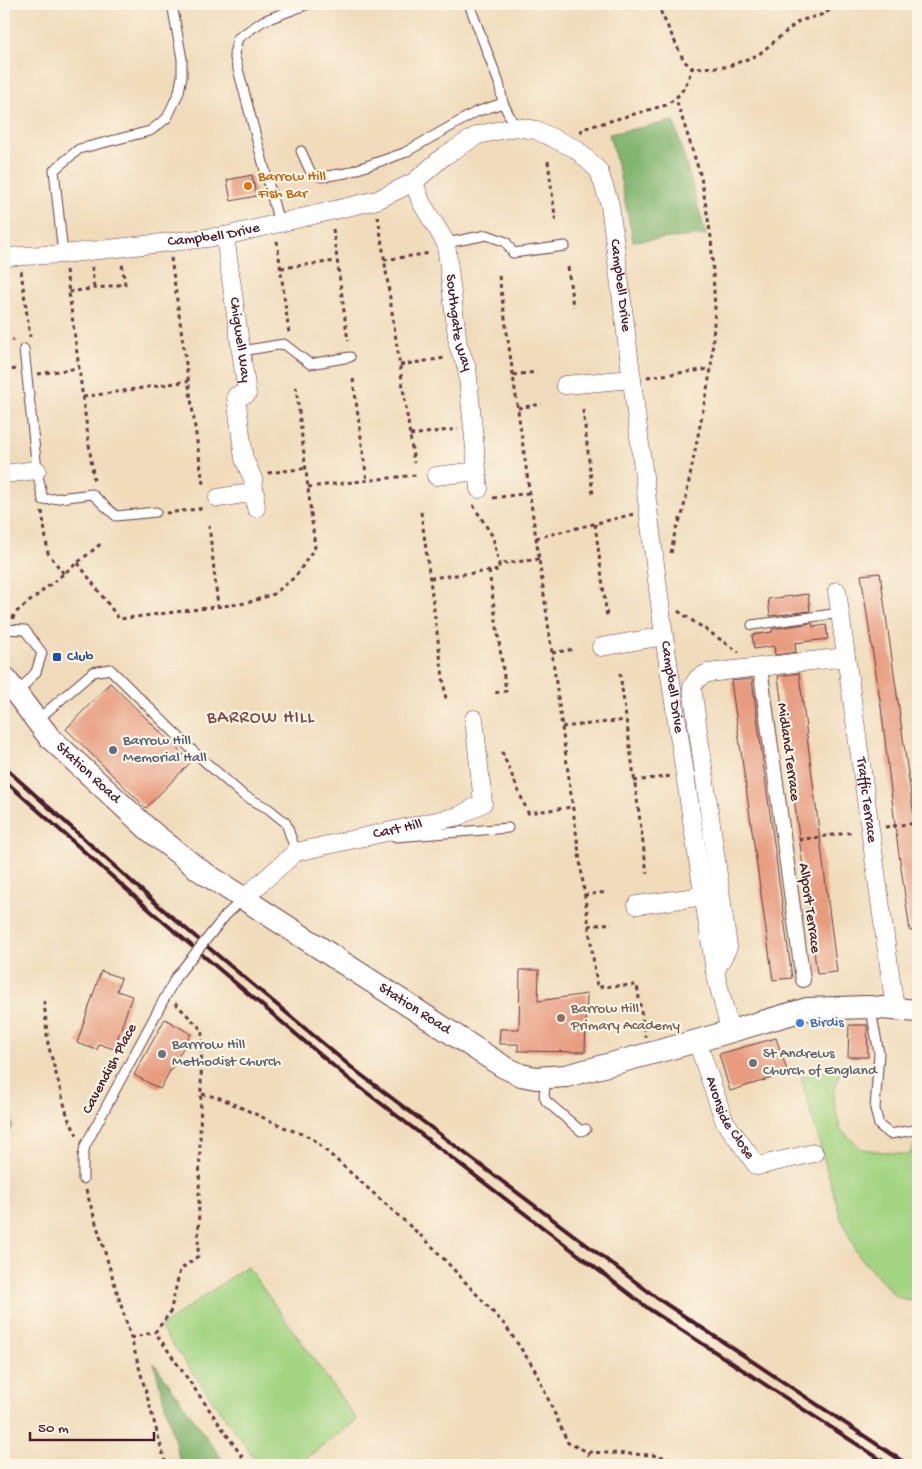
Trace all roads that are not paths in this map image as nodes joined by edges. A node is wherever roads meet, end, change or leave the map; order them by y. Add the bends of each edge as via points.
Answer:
1 (172, 4) edge
2 (308, 4) edge
3 (469, 4) edge
4 (503, 103) junction
5 (515, 127) junction
6 (301, 151) dead end
7 (414, 182) junction
8 (279, 223) junction
9 (225, 236) junction
10 (565, 246) dead end
11 (441, 248) junction
12 (63, 254) junction
13 (12, 260) edge
14 (24, 349) dead end
15 (241, 351) junction
16 (350, 357) dead end
17 (632, 379) junction
18 (565, 385) dead end
19 (37, 470) junction
20 (478, 471) junction
21 (4, 474) edge
22 (436, 476) dead end
23 (481, 497) road end
24 (212, 503) road end
25 (159, 513) road end
26 (837, 591) dead end
27 (840, 613) junction
28 (752, 625) dead end
29 (8, 629) edge
30 (664, 636) junction
31 (601, 647) dead end
32 (846, 657) junction
33 (760, 667) junction
34 (4, 677) edge
35 (17, 695) junction
36 (474, 719) dead end
37 (36, 721) junction
38 (508, 828) dead end
39 (344, 842) junction
40 (783, 842) joint
41 (296, 852) junction
42 (704, 896) junction
43 (243, 899) junction
44 (637, 905) dead end
45 (715, 972) junction
46 (803, 980) dead end
47 (868, 1006) junction
48 (895, 1009) junction
49 (918, 1011) edge
50 (730, 1030) junction
51 (697, 1041) junction
52 (546, 1078) junction
53 (586, 1129) dead end
54 (914, 1130) dead end
55 (814, 1153) dead end
56 (84, 1179) road end

1 - 12 lane via 182,76 179,92 167,118 150,131 79,148 54,170
2 - 8 lane via 263,21 238,38 234,54
3 - 4 lane via 499,83
4 - 5 lane
4 - 6 lane via 476,112 404,153 346,173 321,177 311,173
5 - 7 street, Campbell Drive via 478,135 444,156
5 - 17 street, Campbell Drive via 536,130 576,150 599,171 610,205
7 - 8 street, Campbell Drive via 377,200
7 - 11 street, Southgate Way
8 - 9 street, Campbell Drive
9 - 12 street, Campbell Drive
9 - 15 street, Chigwell Way
10 - 11 lane via 512,253 506,242 487,235
11 - 20 street, Southgate Way via 458,345 467,368
12 - 13 street, Campbell Drive
14 - 19 lane
15 - 16 lane via 284,344 310,364
15 - 24 street, Chigwell Way via 247,394 236,396 244,459 253,479 255,500
17 - 18 street
17 - 30 street, Campbell Drive
19 - 21 street
19 - 25 lane via 43,500 92,494 116,516
20 - 22 street
20 - 23 street, Southgate Way
26 - 27 street, Traffic Terrace
27 - 28 lane
27 - 32 street, Traffic Terrace
29 - 35 lane via 26,630 42,653 36,672
30 - 31 street
30 - 42 street, Campbell Drive
32 - 33 street
32 - 48 street, Traffic Terrace
33 - 40 street, Midland Terrace
33 - 45 street via 708,673 698,678 692,687 728,947
34 - 35 street, Station Road
35 - 37 street, Station Road
36 - 39 street, Cart Hill via 483,803 459,816
37 - 41 lane via 93,672 110,669 243,796 269,809 286,823
37 - 43 street, Station Road via 56,744 148,829
38 - 39 lane
39 - 41 street, Cart Hill
40 - 46 street, Allport Terrace
41 - 43 street, Cart Hill
42 - 44 street
42 - 45 street, Campbell Drive
43 - 52 street, Station Road via 504,1067 528,1077
43 - 56 lane, Cavendish Place, bridge via 226,915 166,994 85,1146
45 - 50 street, Campbell Drive
47 - 48 street, Station Road
47 - 50 street, Station Road via 807,1009
47 - 54 lane via 879,1053 875,1109 879,1125 890,1134
48 - 49 street, Station Road
50 - 51 street, Station Road
51 - 52 street, Station Road via 566,1076
51 - 55 street, Avonside Close via 724,1120 757,1166
52 - 53 lane via 546,1101 581,1131

